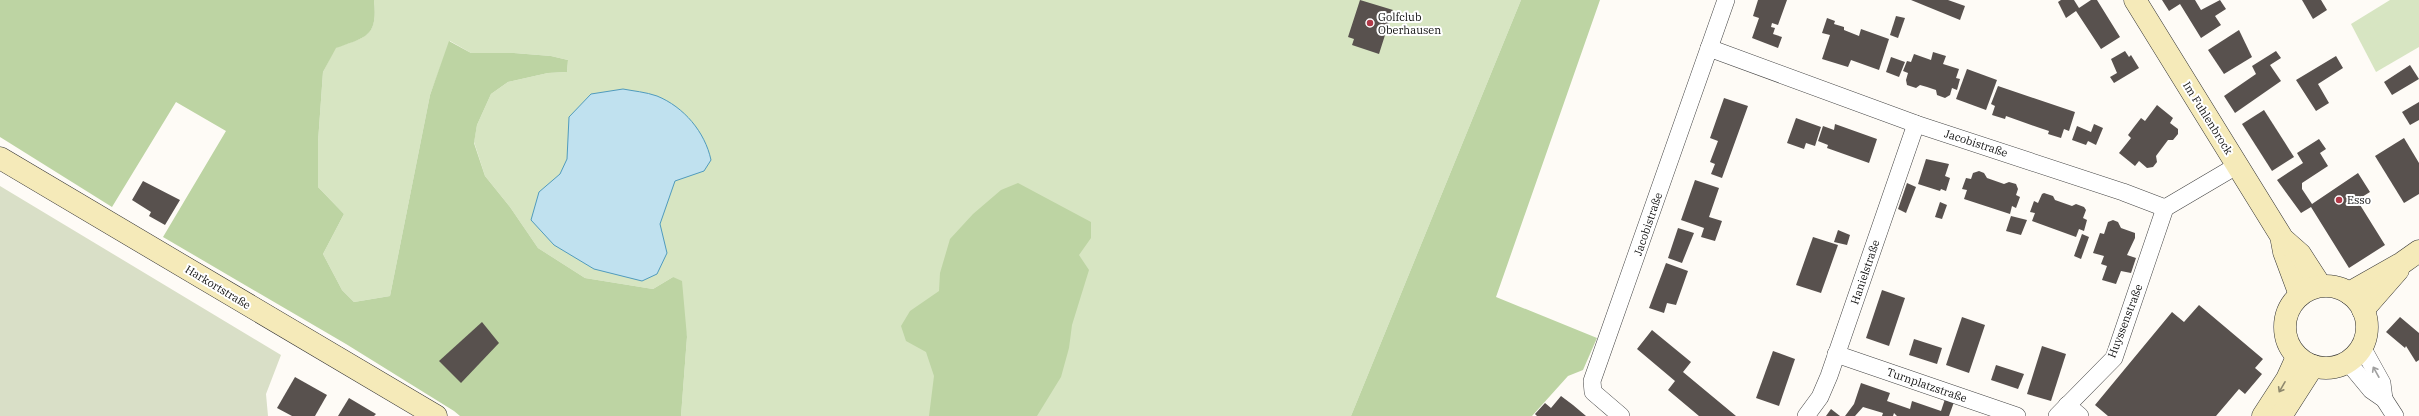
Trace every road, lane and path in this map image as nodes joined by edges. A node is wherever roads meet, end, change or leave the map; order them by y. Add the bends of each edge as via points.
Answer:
1 (1726, 0) edge
2 (2135, 0) edge
3 (1709, 48) junction
4 (1916, 124) junction
5 (0, 158) edge
6 (2238, 166) junction
7 (2165, 208) junction
8 (2281, 236) junction
9 (2411, 257) edge
10 (2320, 285) junction
11 (2349, 293) junction
12 (2300, 295) junction
13 (2363, 310) junction
14 (1836, 354) junction
15 (2354, 354) junction
16 (2305, 361) junction
17 (2068, 412) edge
18 (436, 416) edge
19 (1621, 416) edge
20 (1806, 416) edge
21 (2017, 416) edge
22 (2263, 416) edge
23 (2280, 416) edge
24 (2395, 416) edge

1 - 3 street, Jacobistraße
2 - 6 street, Im Fuhlenbrock
3 - 4 street, Jacobistraße
3 - 19 street, Jacobistraße via 1592,381 1593,392
4 - 7 street, Jacobistraße
4 - 14 street, Hanielstraße
5 - 18 street, Harkortstraße
6 - 7 street
6 - 8 street, Im Fuhlenbrock
7 - 17 street, Huyssenstraße via 2114,358
8 - 10 street, Im Fuhlenbrock via 2300,254
8 - 12 street, Im Fuhlenbrock via 2284,252
9 - 11 street
9 - 13 street
10 - 11 street via 2329,285
10 - 12 street
11 - 13 street
12 - 16 street via 2290,306 2284,329 2289,345
13 - 15 street via 2368,329
14 - 20 street, Hanielstraße via 1820,397
14 - 21 street, Turnplatzstraße
15 - 16 street via 2330,367
15 - 24 street via 2371,390 2384,399
16 -> 22 street via 2287,379
16 - 23 street

